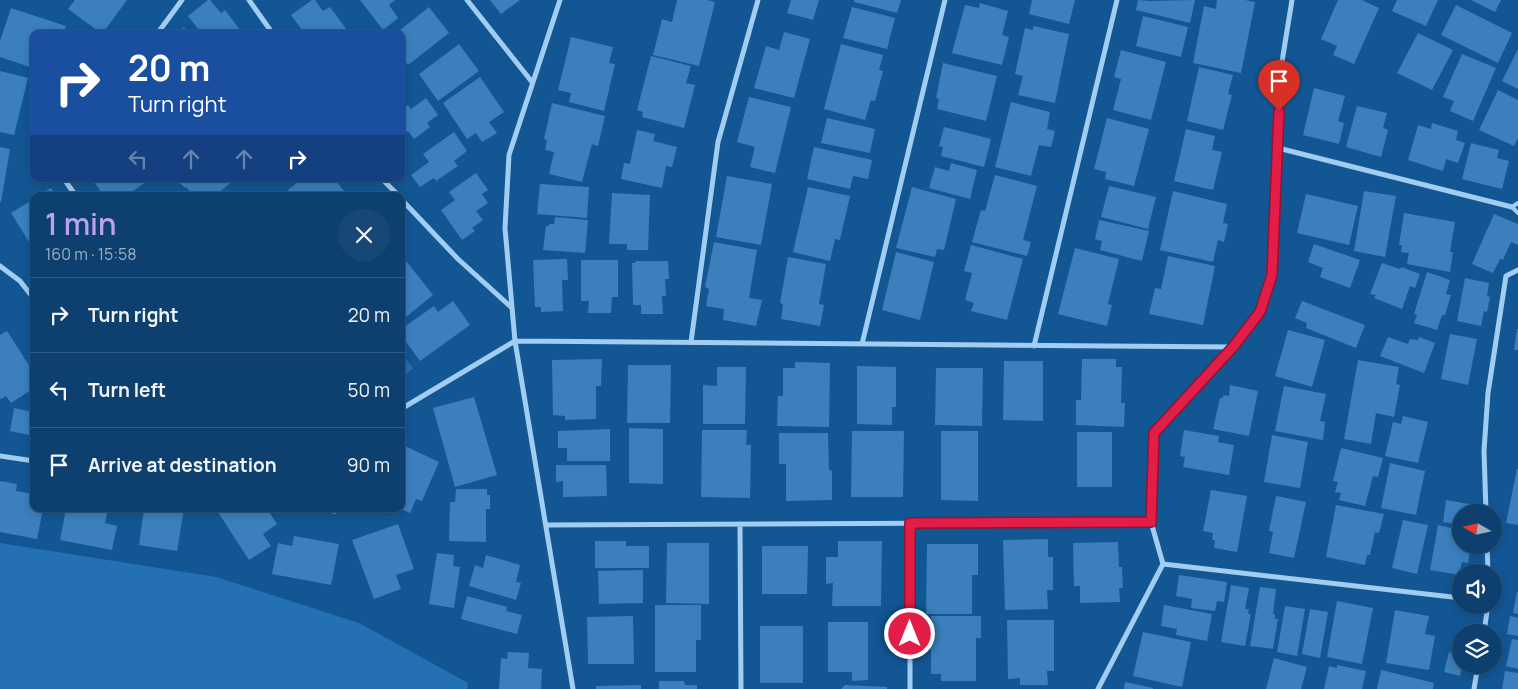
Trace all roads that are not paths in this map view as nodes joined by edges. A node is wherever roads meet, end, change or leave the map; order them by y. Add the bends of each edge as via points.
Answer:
1 (182, 0) edge
2 (249, 0) edge
3 (467, 0) edge
4 (560, 0) edge
5 (758, 0) edge
6 (945, 0) edge
7 (1117, 0) edge
8 (1292, 0) edge
9 (160, 30) edge
10 (270, 30) edge
11 (532, 82) junction
12 (1278, 148) junction
13 (385, 182) edge
14 (394, 192) edge
15 (405, 203) edge
16 (1518, 203) edge
17 (1512, 207) junction
18 (1518, 213) edge
19 (0, 266) edge
20 (1518, 270) edge
21 (30, 294) edge
22 (512, 308) junction
23 (515, 341) junction
24 (691, 342) junction
25 (862, 344) junction
26 (1034, 346) junction
27 (1233, 347) junction
28 (405, 407) edge
29 (0, 456) edge
30 (30, 460) edge
31 (1486, 504) edge
32 (1151, 522) junction
33 (910, 523) junction
34 (740, 524) junction
35 (546, 525) junction
36 (1163, 564) junction
37 (1452, 597) edge
38 (1476, 674) edge
39 (573, 689) edge
40 (741, 689) edge
41 (910, 689) edge
42 (1098, 689) edge
43 (1474, 689) edge

1 - 9 street
2 - 10 street
3 - 11 street
4 - 11 street
5 - 24 street via 718,142
6 - 25 street
7 - 26 street
8 - 12 street via 1280,74
11 - 22 street via 509,155 505,228
12 - 17 street
12 - 27 street via 1272,275 1260,312
13 - 14 street
15 - 22 street via 458,259
16 - 17 lane
17 - 18 lane
19 - 21 street via 20,281
20 - 31 street via 1506,276 1488,393 1484,451
22 - 23 street
23 - 24 street
23 - 28 street
23 - 35 street
24 - 25 street
25 - 26 street
26 - 27 street
27 - 32 street via 1154,433
29 - 30 street
32 - 33 street
32 - 36 street
33 - 34 street
33 - 41 street
34 - 35 street
34 - 40 street
35 - 39 street
36 - 37 street
36 - 42 street
38 - 43 street

